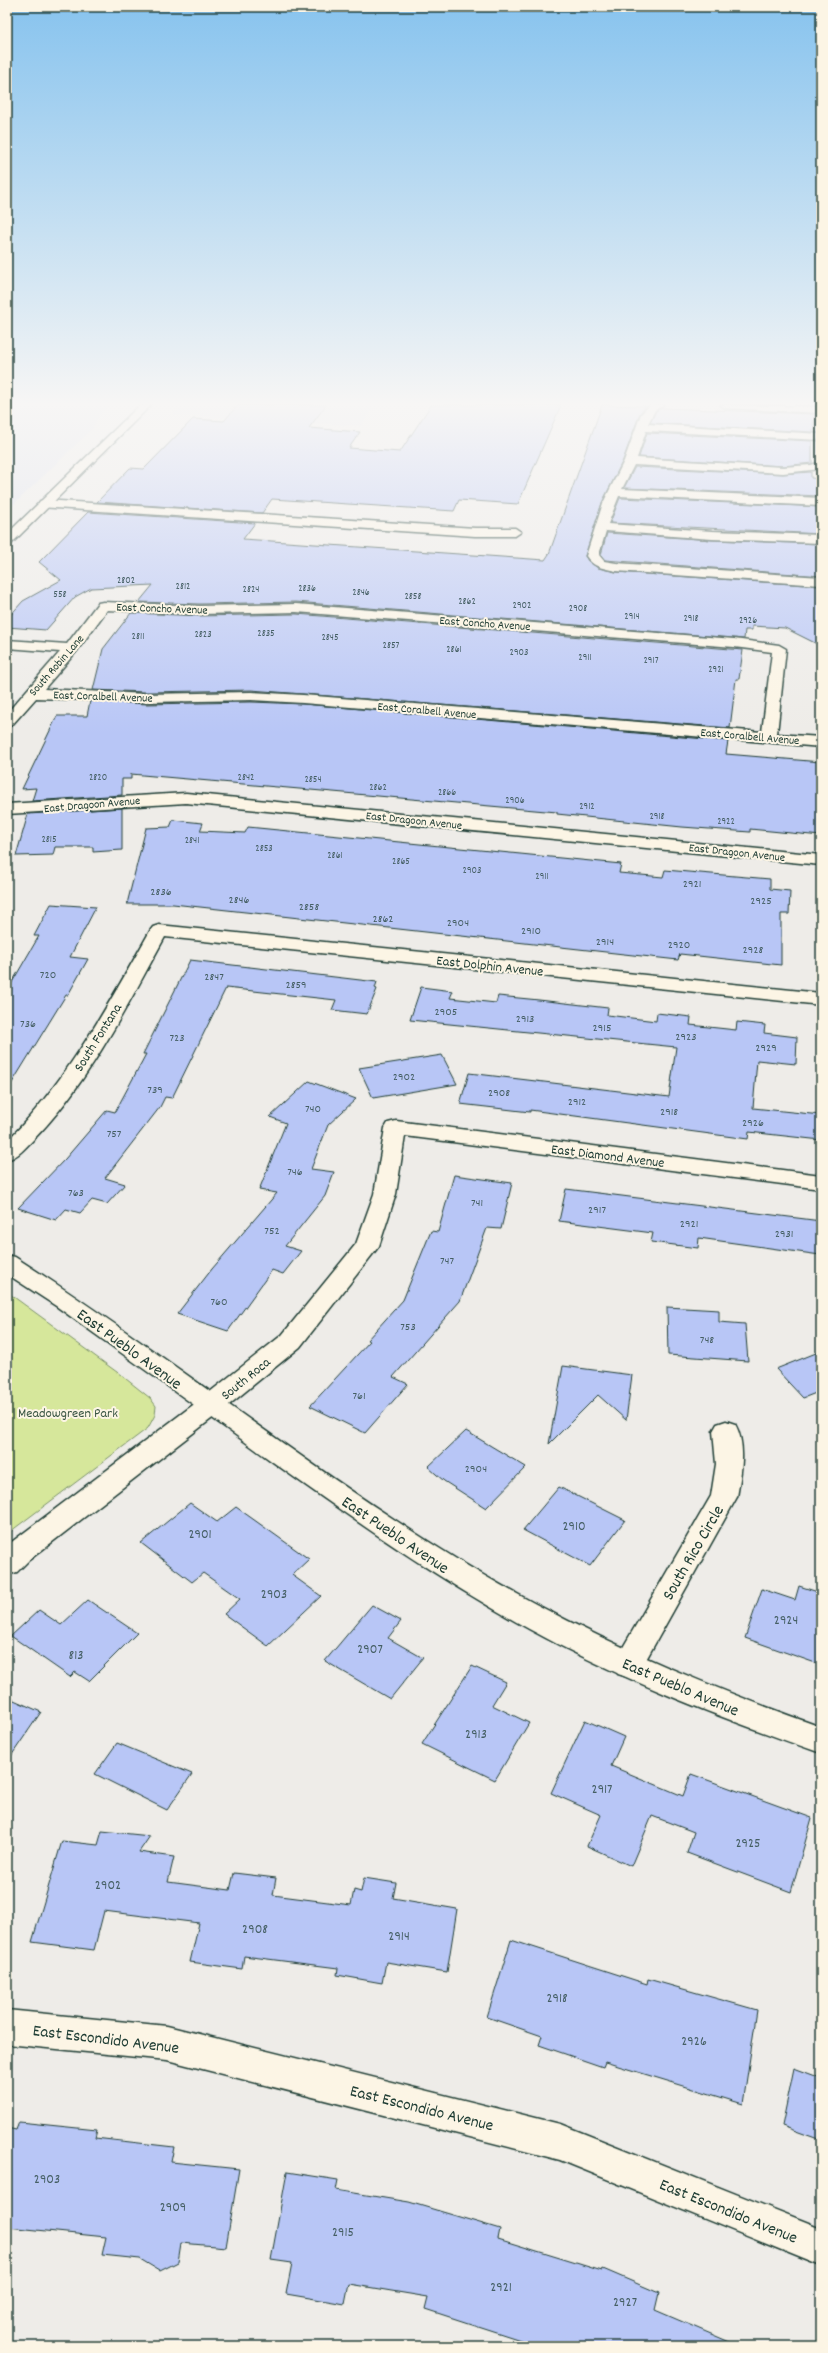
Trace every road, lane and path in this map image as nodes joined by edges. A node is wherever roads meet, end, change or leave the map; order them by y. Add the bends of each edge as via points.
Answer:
1 (33, 515) edge
2 (210, 515) edge
3 (606, 515) edge
4 (601, 527) junction
5 (515, 532) dead end
6 (821, 539) edge
7 (7, 541) edge
8 (821, 582) edge
9 (103, 606) joint
10 (7, 644) edge
11 (71, 649) junction
12 (32, 693) junction
13 (7, 722) edge
14 (769, 737) junction
15 (821, 742) edge
16 (7, 809) edge
17 (821, 860) edge
18 (159, 931) joint
19 (821, 999) edge
20 (396, 1128) joint
21 (7, 1154) edge
22 (821, 1182) edge
23 (7, 1263) edge
24 (210, 1406) junction
25 (726, 1431) dead end
26 (7, 1564) edge
27 (628, 1665) junction
28 (821, 1740) edge
29 (7, 2027) edge
30 (821, 2247) edge

1 - 7 street
2 - 5 street via 475,532
3 - 4 street
4 - 6 street
4 - 8 street via 592,556 600,564
9 - 11 street, South Robin Lane
9 - 14 street, East Concho Avenue via 200,610 296,608 734,642 779,649
10 - 11 street
11 - 12 street, South Robin Lane
12 - 13 street, South Robin Lane
12 - 14 street, East Coralbell Avenue via 147,698 251,696 303,699
14 - 15 street, East Coralbell Avenue
16 - 17 street, East Dragoon Avenue via 66,808 130,800 186,798
18 - 19 street, East Dolphin Avenue
18 - 21 street, South Fontana via 86,1059 49,1107
20 - 22 street, East Diamond Avenue
20 - 24 street, South Roca via 385,1194 367,1246 291,1341
23 - 24 street, East Pueblo Avenue via 64,1300
24 - 26 street, South Roca via 19,1552
24 - 27 street, East Pueblo Avenue via 446,1568
25 - 27 street, South Rico Circle via 729,1464 724,1497
27 - 28 street, East Pueblo Avenue via 716,1703
29 - 30 street, East Escondido Avenue via 167,2043 560,2142

